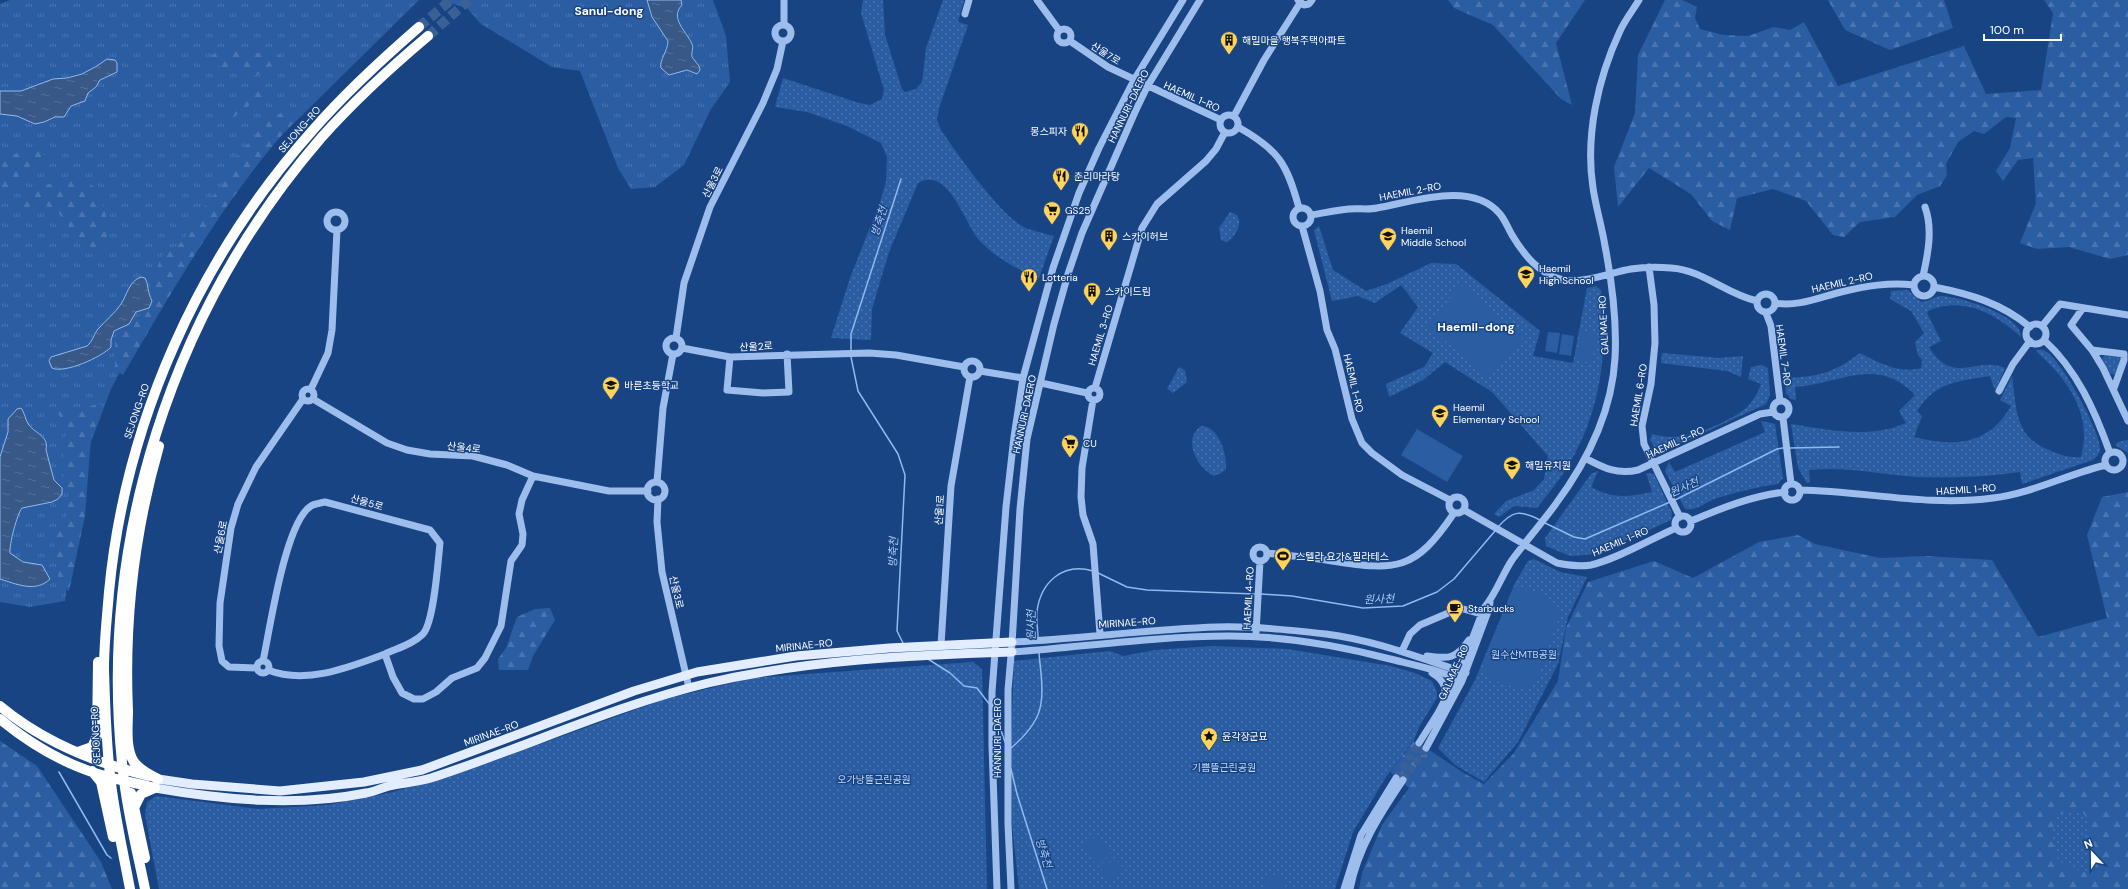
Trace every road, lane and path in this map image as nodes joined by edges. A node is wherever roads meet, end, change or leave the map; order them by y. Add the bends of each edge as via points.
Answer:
1 (784, 0) edge
2 (969, 0) edge
3 (1037, 0) edge
4 (1183, 0) edge
5 (1200, 0) edge
6 (1312, 0) edge
7 (1639, 0) edge
8 (1298, 2) edge
9 (966, 14) dead end
10 (784, 25) junction
11 (419, 27) tunnel mouth
12 (1059, 30) junction
13 (428, 36) tunnel mouth
14 (783, 41) junction
15 (1070, 41) junction
16 (1134, 80) junction
17 (1147, 87) junction
18 (1234, 116) junction
19 (1221, 120) junction
20 (1238, 127) junction
21 (1225, 132) junction
22 (1925, 207) dead end
23 (1300, 208) junction
24 (1311, 215) junction
25 (1302, 226) junction
26 (337, 230) dead end
27 (1649, 267) junction
28 (1610, 273) junction
29 (1923, 276) junction
30 (1914, 285) junction
31 (1934, 287) junction
32 (1757, 301) junction
33 (1775, 302) junction
34 (2083, 308) junction
35 (1766, 313) junction
36 (2128, 316) edge
37 (187, 319) junction
38 (197, 325) junction
39 (2042, 326) junction
40 (2030, 327) junction
41 (676, 338) junction
42 (2044, 340) junction
43 (2030, 341) junction
44 (682, 348) junction
45 (2092, 350) junction
46 (673, 354) junction
47 (787, 354) junction
48 (730, 357) junction
49 (964, 367) junction
50 (980, 370) junction
51 (970, 377) junction
52 (1023, 378) junction
53 (1040, 383) junction
54 (1095, 388) junction
55 (2114, 388) junction
56 (311, 389) junction
57 (1999, 391) dead end
58 (1087, 393) junction
59 (303, 399) junction
60 (312, 399) junction
61 (1093, 400) junction
62 (1780, 401) junction
63 (1773, 412) junction
64 (1783, 418) junction
65 (2128, 421) edge
66 (2110, 453) junction
67 (1585, 458) junction
68 (2126, 460) edge
69 (1654, 463) junction
70 (2106, 465) junction
71 (533, 476) junction
72 (657, 482) junction
73 (1791, 484) junction
74 (1800, 490) junction
75 (648, 491) junction
76 (1785, 492) junction
77 (658, 499) junction
78 (1450, 500) junction
79 (1464, 510) junction
80 (1454, 513) junction
81 (1679, 514) junction
82 (1691, 522) junction
83 (1676, 528) junction
84 (1524, 544) junction
85 (1267, 553) junction
86 (1260, 561) junction
87 (1490, 602) junction
88 (1481, 614) junction
89 (1256, 628) junction
90 (1475, 631) junction
91 (1100, 634) junction
92 (1256, 637) junction
93 (1012, 642) junction
94 (997, 643) junction
95 (941, 650) junction
96 (1402, 651) junction
97 (1012, 652) junction
98 (996, 653) junction
99 (385, 654) junction
100 (1411, 654) junction
101 (264, 661) junction
102 (1415, 665) junction
103 (257, 668) junction
104 (268, 670) junction
105 (685, 676) junction
106 (1461, 676) junction
107 (689, 688) junction
108 (0, 706) edge
109 (1439, 711) junction
110 (0, 719) edge
111 (97, 736) junction
112 (1419, 743) tunnel mouth
113 (1426, 748) tunnel mouth
114 (129, 751) junction
115 (78, 752) junction
116 (92, 771) junction
117 (116, 773) junction
118 (157, 783) junction
119 (105, 794) junction
120 (135, 806) junction
121 (126, 889) edge
122 (130, 889) edge
123 (145, 889) edge
124 (151, 889) edge
125 (997, 889) edge
126 (1011, 889) edge
127 (1344, 889) edge
128 (1350, 889) edge

1 - 10 street
2 - 9 street
3 - 12 street
4 - 16 street, HANNURI-DAERO
5 - 17 street, HANNURI-DAERO
6 - 8 street via 1307,5
7 - 28 street, GALMAE-RO via 1621,30 1610,58 1593,123 1593,187
8 - 18 street
10 - 14 street via 791,33 789,38
10 - 14 street via 777,27 775,32 776,38
11 - 37 highway, SEJONG-RO via 345,94 275,176 242,222
12 - 15 street via 1059,41
12 - 15 street via 1067,28 1071,31
13 - 38 highway via 354,103 321,139 253,228
14 - 41 street, 산울3로 via 777,69 763,103 710,207 684,283
15 - 16 street, 산울7로 via 1108,68
16 - 17 street, HAEMIL 1-RO
16 - 52 street, HANNURI-DAERO via 1099,148 1066,227
17 - 19 street, HAEMIL 1-RO
17 - 53 street, HANNURI-DAERO via 1113,160 1068,274
18 - 19 street via 1225,116
18 - 20 street
19 - 21 street via 1221,128
20 - 21 street via 1232,132
20 - 23 street via 1265,144 1278,157 1292,180
21 - 54 street, HAEMIL 3-RO via 1206,162 1157,204 1142,228
22 - 29 street via 1929,220 1928,251
23 - 24 street via 1307,209
23 - 25 street via 1294,213 1294,219 1296,224
24 - 25 street via 1309,222
24 - 28 street, HAEMIL 2-RO via 1347,209 1376,208 1455,194 1493,207 1503,218 1527,257 1546,272 1565,280
25 - 78 street, HAEMIL 1-RO via 1320,291 1327,330 1335,349 1352,419 1362,443 1402,475
26 - 56 street via 332,330 328,353
27 - 28 street, HAEMIL 2-RO
27 - 32 street, HAEMIL 2-RO via 1690,271
27 - 69 street, HAEMIL 6-RO via 1655,342 1651,384 1642,431 1644,444
28 - 67 street, GALMAE-RO via 1615,359 1606,407
29 - 30 street via 1917,279
29 - 31 street via 1932,280
30 - 31 street via 1915,291 1923,296 1932,293
30 - 33 street, HAEMIL 2-RO via 1874,284 1794,304
31 - 40 street via 1971,295 2001,306
32 - 33 street via 1760,296 1768,294
32 - 35 street via 1759,309
33 - 35 street via 1772,310
34 - 36 street
34 - 39 street via 2060,304
34 - 45 street via 2071,325
35 - 62 street, HAEMIL 7-RO
37 - 111 highway via 152,387 132,445 115,509 108,548 98,645
37 - 122 highway, SEJONG-RO via 163,369 134,455 112,558 104,666 106,726 116,821
38 - 114 highway via 172,402 140,524 131,584 127,636
38 - 123 highway via 175,376 147,462 126,561 120,623 119,723 123,771 129,817
39 - 40 street via 2034,324
39 - 42 street via 2046,334
40 - 43 street via 2027,335
41 - 44 street via 682,342
41 - 46 street via 668,340 666,345
42 - 43 street via 2038,343
42 - 66 street via 2058,353 2086,394
43 - 57 street via 2013,364
44 - 46 street
44 - 48 street, 산울2로
45 - 55 street
45 - 55 street via 2124,354
46 - 72 street via 663,408
47 - 48 street, 산울2로
47 - 48 street via 789,392 770,393 727,390
47 - 49 street, 산울2로 via 869,353
49 - 50 street via 968,361 973,361 978,363
49 - 51 street via 965,373
50 - 51 street
50 - 52 street
51 - 95 street, 산울1로 via 951,486
52 - 94 street, HANNURI-DAERO via 1006,507
53 - 58 street
53 - 93 street, HANNURI-DAERO via 1027,440
54 - 58 street via 1091,388
54 - 61 street via 1100,394
55 - 65 street
56 - 59 street via 302,391
56 - 60 street via 314,393
58 - 61 street via 1089,399
59 - 60 street
59 - 103 street, 산울6로 via 256,467 238,504 228,544 219,616 219,646 222,660 229,667
60 - 71 street, 산울4로 via 387,443 407,450 473,456 507,465
61 - 91 street via 1082,468 1081,497 1083,515 1093,544
62 - 63 street via 1775,404
62 - 64 street via 1789,406 1789,412
63 - 64 street
63 - 69 street, HAEMIL 5-RO via 1760,414
64 - 73 street
66 - 68 street via 2118,453
66 - 70 street via 2105,460
67 - 69 street, HAEMIL 5-RO via 1603,468 1620,473 1638,470
67 - 84 street, GALMAE-RO via 1579,471
68 - 70 street via 2115,470
69 - 81 street, HAEMIL 6-RO
70 - 74 street, HAEMIL 1-RO via 2019,494 1960,502
71 - 75 street, 산울4로 via 609,491
71 - 99 street via 522,500 519,514 523,534 522,545 511,560 501,626 477,668 452,678 423,699 414,698 402,693
72 - 75 street via 650,484
72 - 77 street via 664,485 665,491
73 - 74 street
73 - 76 street via 1786,487
74 - 76 street via 1798,497 1794,499 1788,498
75 - 77 street via 651,497
76 - 82 street via 1753,497
77 - 105 street, 산울3로 via 657,522 662,572
78 - 79 street via 1461,498 1465,502
78 - 80 street via 1448,507
79 - 80 street
79 - 84 street, HAEMIL 1-RO
80 - 85 street via 1419,555 1397,565 1370,567
81 - 82 street
81 - 83 street
82 - 83 street via 1691,528 1686,532
83 - 84 street, HAEMIL 1-RO via 1590,565 1574,566 1557,562
84 - 87 street, GALMAE-RO via 1502,576
85 - 86 street via 1265,559
85 - 86 street via 1262,547 1254,549 1253,556
86 - 89 street, HAEMIL 4-RO
87 - 88 street, GALMAE-RO
87 - 106 street, GALMAE-RO
88 - 90 street, GALMAE-RO
88 - 96 street via 1460,608 1420,625 1410,634
89 - 91 street, MIRINAE-RO via 1218,627
89 - 92 street, HAEMIL 4-RO
89 - 96 street, MIRINAE-RO via 1327,634
90 - 100 street via 1459,654 1454,656 1442,658
90 - 106 street, GALMAE-RO
91 - 93 street, MIRINAE-RO
92 - 97 street, MIRINAE-RO via 1201,637
92 - 102 street, MIRINAE-RO via 1324,644
93 - 94 main road, MIRINAE-RO
93 - 97 street, HANNURI-DAERO
94 - 95 main road, MIRINAE-RO
94 - 98 street, HANNURI-DAERO
95 - 98 main road, MIRINAE-RO
95 - 105 main road, MIRINAE-RO via 929,646 889,648 783,658 715,668
95 - 107 main road, MIRINAE-RO via 900,657 773,670
96 - 100 street, MIRINAE-RO
97 - 98 main road, MIRINAE-RO
97 - 126 street, HANNURI-DAERO via 1008,690 1008,824
98 - 125 street, HANNURI-DAERO via 992,692 992,746
99 - 101 street, 산울5로 via 416,639 424,632 431,612 440,543 430,530 326,502 310,506 299,519 287,547
99 - 104 street, 산울5로 via 343,669 306,676
100 - 106 street, MIRINAE-RO
101 - 103 street via 258,663
101 - 104 street via 268,664
102 - 106 street, MIRINAE-RO
102 - 109 street via 1437,676 1444,684 1445,695
103 - 104 street via 262,673
105 - 107 street, 산울3로
105 - 118 main road, MIRINAE-RO via 634,691 439,764 394,777 280,791
106 - 109 street, GALMAE-RO
106 - 113 street, GALMAE-RO
107 - 118 main road, MIRINAE-RO via 639,703 443,774 365,793 331,798 258,799 191,793
108 - 115 highway via 41,734
109 - 112 street, GALMAE-RO
110 - 116 highway via 66,761
111 - 115 highway via 92,747
111 - 117 highway via 104,757
114 - 117 highway
114 - 118 highway via 134,762
115 - 117 highway
116 - 117 highway
116 - 119 highway via 101,782
117 - 118 highway
117 - 119 highway
117 - 120 highway via 128,786
118 - 120 highway via 141,794
119 - 121 highway
120 - 124 highway
127 - 128 street via 1361,835 1399,779 1368,835

